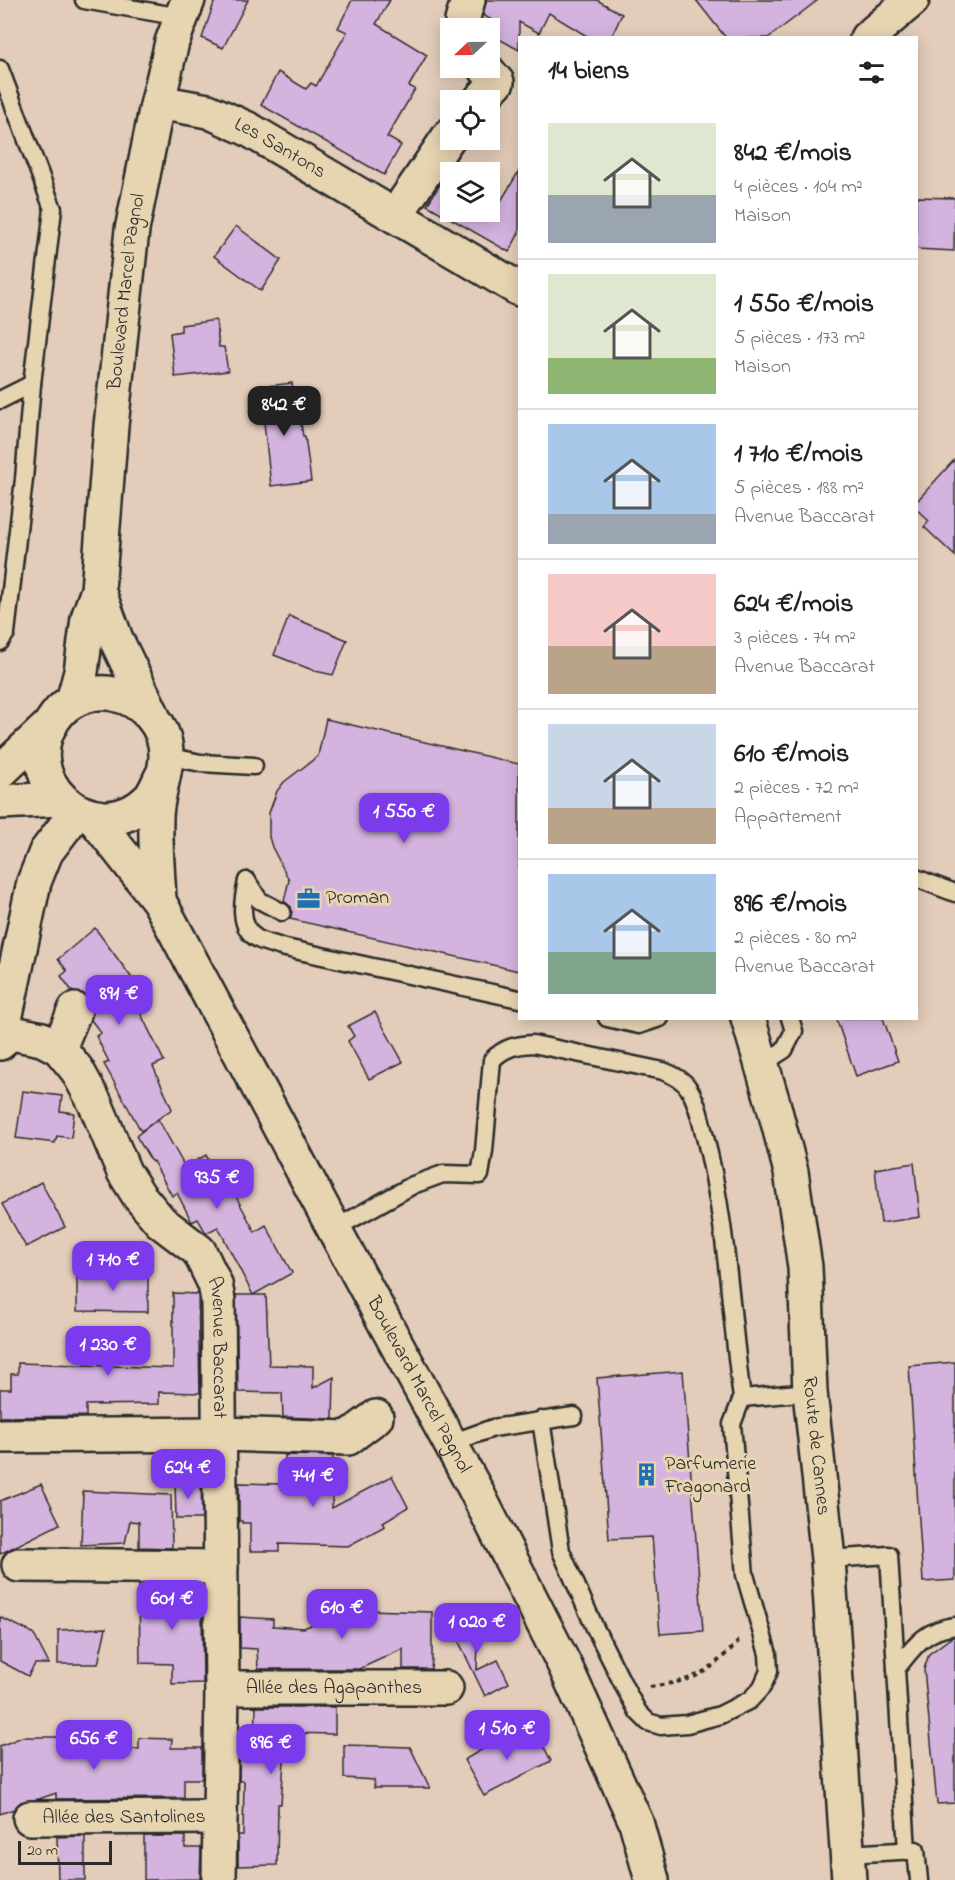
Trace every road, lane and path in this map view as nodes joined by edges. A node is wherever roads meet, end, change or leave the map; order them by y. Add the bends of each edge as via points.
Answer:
1 (468, 0) edge
2 (912, 0) edge
3 (91, 1) edge
4 (185, 9) edge
5 (463, 18) edge
6 (869, 36) edge
7 (0, 69) edge
8 (158, 102) junction
9 (440, 150) edge
10 (395, 216) junction
11 (518, 288) edge
12 (32, 384) junction
13 (0, 400) edge
14 (98, 590) junction
15 (0, 642) edge
16 (73, 701) junction
17 (154, 718) junction
18 (51, 724) junction
19 (165, 765) junction
20 (254, 766) dead end
21 (0, 772) edge
22 (0, 802) edge
23 (77, 809) junction
24 (918, 880) edge
25 (955, 892) edge
26 (159, 901) junction
27 (282, 912) dead end
28 (518, 999) edge
29 (75, 1010) dead end
30 (616, 1020) edge
31 (654, 1020) edge
32 (749, 1020) edge
33 (791, 1020) edge
34 (1, 1037) edge
35 (59, 1048) junction
36 (762, 1064) junction
37 (333, 1229) junction
38 (810, 1392) junction
39 (742, 1398) junction
40 (574, 1416) dead end
41 (376, 1417) dead end
42 (541, 1420) junction
43 (219, 1434) junction
44 (0, 1436) edge
45 (451, 1443) junction
46 (828, 1559) junction
47 (19, 1565) dead end
48 (221, 1567) junction
49 (955, 1626) edge
50 (740, 1640) dead end
51 (896, 1669) junction
52 (222, 1688) junction
53 (446, 1688) dead end
54 (626, 1690) junction
55 (220, 1817) junction
56 (30, 1818) dead end
57 (907, 1851) junction
58 (848, 1867) edge
59 (219, 1880) edge
60 (652, 1880) edge
61 (919, 1880) edge

1 - 5 street
2 - 6 street
3 - 4 lane
4 - 8 street, Boulevard Marcel Pagnol via 172,42
7 - 12 lane via 53,209
8 - 10 street, Les Santons via 208,111 248,129
8 - 14 street, Boulevard Marcel Pagnol via 132,230
9 - 10 street
10 - 11 street, Les Santons
12 - 13 lane
12 - 15 lane via 6,633
14 - 16 street, Boulevard Marcel Pagnol via 88,618
14 - 17 street, Boulevard Marcel Pagnol via 116,639
16 - 17 street via 90,694 125,696
16 - 18 street
17 - 19 street via 164,737
18 - 21 street
18 - 23 street via 43,745 43,765 49,784
19 - 20 lane
19 - 23 street via 150,797 132,811 112,817
19 - 26 street, Boulevard Marcel Pagnol via 155,816
22 - 23 street
23 - 26 street, Boulevard Marcel Pagnol
23 - 34 street via 46,852 34,882
24 - 25 lane
26 - 37 street, Boulevard Marcel Pagnol
27 - 28 lane via 259,900 247,881 242,908 246,925 258,939
29 - 35 street
30 - 31 lane via 639,1025
32 - 36 street, Route de Cannes
33 - 36 lane via 794,1031 784,1050
34 - 35 street, Avenue Baccarat via 42,1039
35 - 43 street, Avenue Baccarat via 77,1070 95,1103 124,1172 139,1196 161,1222 199,1251 215,1284
36 - 38 street, Route de Cannes via 791,1172 805,1267
37 - 39 lane via 413,1185 443,1174 480,1175 492,1060 501,1051 533,1044 663,1071 689,1088 711,1160
37 - 45 street, Boulevard Marcel Pagnol
38 - 39 lane
38 - 46 street, Route de Cannes
39 - 54 lane via 732,1424 745,1575 768,1654 769,1671 750,1700 720,1715 687,1724 661,1726 648,1722
40 - 42 lane
41 - 43 street via 348,1438
42 - 45 lane via 493,1428
42 - 54 lane via 561,1551
43 - 44 street
43 - 48 street, Avenue Baccarat
45 - 60 street, Boulevard Marcel Pagnol via 565,1666 636,1822
46 - 51 lane via 889,1555
46 - 58 street, Route de Cannes
47 - 48 street
48 - 52 street, Avenue Baccarat
49 - 51 lane via 922,1638
50 - 54 path via 697,1676
51 - 57 lane
52 - 53 street, Allée des Agapanthes
52 - 55 street, Avenue Baccarat
55 - 56 street, Allée des Santolines
55 - 59 street, Avenue Baccarat
57 - 58 lane
57 - 61 lane via 916,1850

